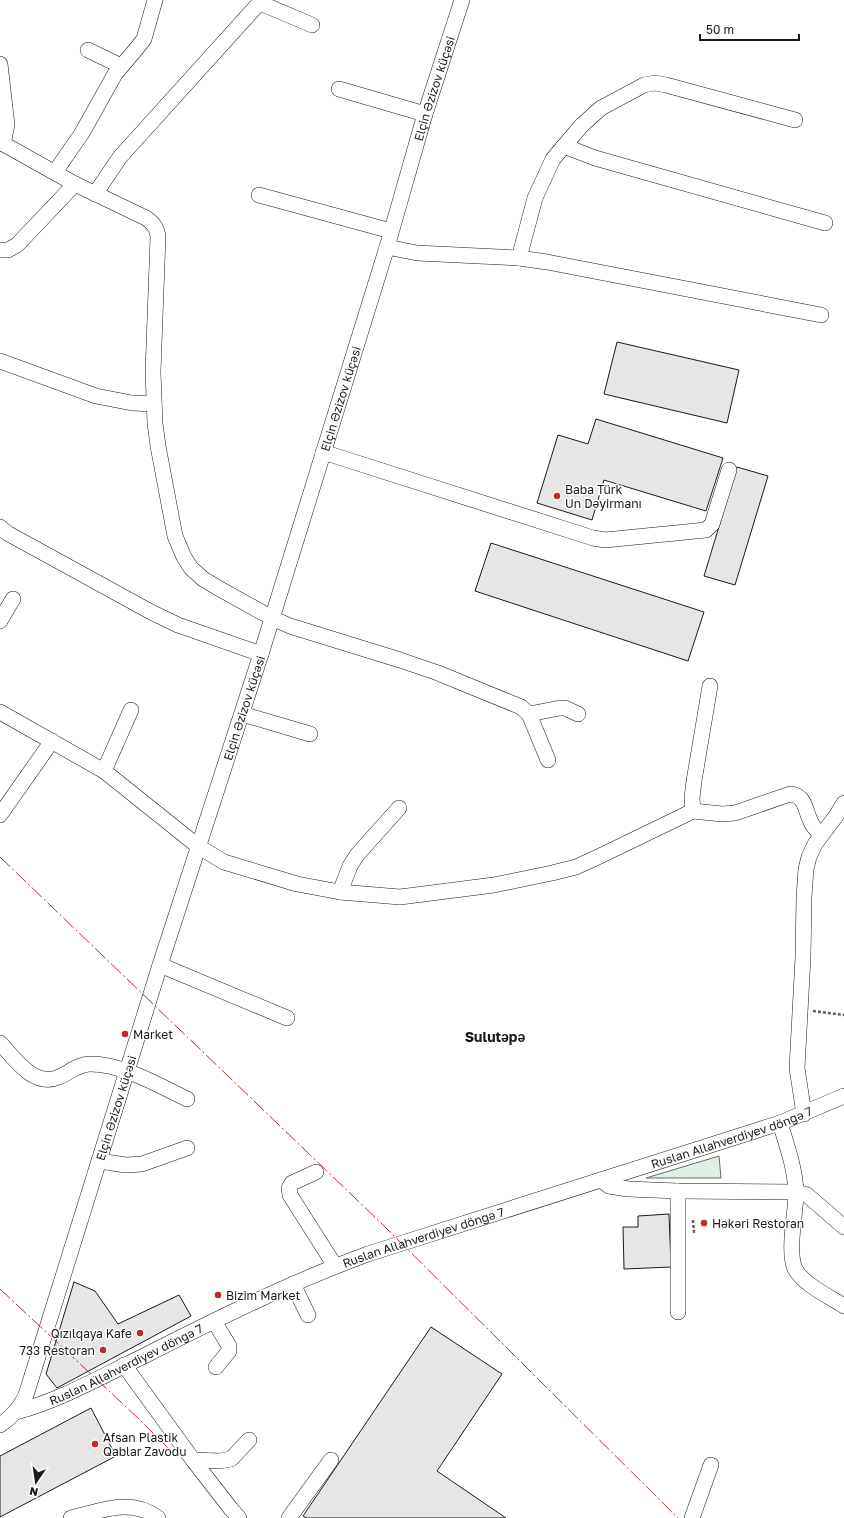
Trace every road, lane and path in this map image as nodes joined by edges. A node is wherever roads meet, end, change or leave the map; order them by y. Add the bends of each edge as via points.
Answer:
1 (155, 0) edge
2 (462, 0) edge
3 (261, 1) edge
4 (312, 25) dead end
5 (88, 50) dead end
6 (0, 64) edge
7 (121, 66) junction
8 (339, 89) dead end
9 (425, 114) junction
10 (795, 120) dead end
11 (2, 143) edge
12 (564, 146) junction
13 (55, 172) junction
14 (75, 184) junction
15 (95, 194) junction
16 (259, 195) dead end
17 (825, 223) dead end
18 (391, 231) junction
19 (386, 247) junction
20 (0, 250) edge
21 (519, 258) junction
22 (821, 315) dead end
23 (0, 361) edge
24 (154, 404) junction
25 (323, 452) junction
26 (729, 470) dead end
27 (0, 527) edge
28 (13, 600) dead end
29 (272, 618) junction
30 (0, 621) edge
31 (261, 654) junction
32 (710, 686) dead end
33 (131, 710) dead end
34 (0, 712) edge
35 (242, 714) junction
36 (529, 714) junction
37 (578, 714) dead end
38 (310, 734) dead end
39 (52, 741) junction
40 (548, 760) dead end
41 (104, 771) junction
42 (844, 803) edge
43 (399, 808) dead end
44 (692, 811) junction
45 (0, 815) edge
46 (821, 835) junction
47 (199, 847) junction
48 (340, 892) junction
49 (160, 965) junction
50 (800, 1009) junction
51 (844, 1015) edge
52 (287, 1018) dead end
53 (0, 1043) edge
54 (127, 1071) junction
55 (844, 1096) edge
56 (187, 1099) dead end
57 (804, 1114) junction
58 (780, 1123) junction
59 (187, 1148) dead end
60 (100, 1161) junction
61 (316, 1172) dead end
62 (601, 1180) junction
63 (678, 1192) junction
64 (796, 1192) junction
65 (844, 1227) edge
66 (335, 1266) junction
67 (293, 1284) junction
68 (844, 1306) edge
69 (678, 1312) dead end
70 (308, 1315) dead end
71 (214, 1321) junction
72 (124, 1365) junction
73 (216, 1367) dead end
74 (16, 1412) junction
75 (0, 1425) edge
76 (249, 1440) dead end
77 (193, 1460) junction
78 (331, 1460) dead end
79 (710, 1465) dead end
80 (71, 1518) edge
81 (158, 1518) edge
82 (239, 1518) edge
83 (289, 1518) edge
84 (692, 1518) edge

1 - 7 street via 144,39
2 - 9 street, Elçin Əzizov küçəsi
3 - 4 street
3 - 15 street via 120,158
5 - 7 street
6 - 11 street via 7,125
7 - 13 street via 82,133
8 - 9 street
9 - 18 street, Elçin Əzizov küçəsi
10 - 12 street via 655,83 644,85 601,108
11 - 13 street
12 - 17 street via 595,158
12 - 21 street via 553,159 535,198
13 - 14 street
14 - 15 street
14 - 20 street via 17,245 8,250
15 - 24 street via 146,218 157,228
16 - 18 street
18 - 19 street, Elçin Əzizov küçəsi
19 - 21 street via 417,253
19 - 25 street, Elçin Əzizov küçəsi
21 - 22 street
23 - 24 street via 96,396 132,403
24 - 29 street via 158,446 175,536 184,557 203,579
25 - 26 street via 605,540 706,530 712,524
25 - 29 street, Elçin Əzizov küçəsi
27 - 31 street via 151,612 178,625
28 - 30 street
29 - 31 street, Elçin Əzizov küçəsi
29 - 36 street via 438,673 521,707
31 - 35 street, Elçin Əzizov küçəsi
32 - 44 street via 694,781
33 - 41 street
34 - 39 street
35 - 38 street
35 - 47 street, Elçin Əzizov küçəsi
36 - 37 street via 560,708
36 - 40 street
39 - 41 street
39 - 45 street
41 - 47 street
42 - 46 street
43 - 48 street via 357,855
44 - 46 street via 735,813 790,794 796,795 802,800 810,820
44 - 48 street via 576,867 552,873 494,885 400,897
46 - 50 street via 809,857 806,869
47 - 48 street via 224,862 297,884
47 - 49 street, Elçin Əzizov küçəsi
49 - 52 street
49 - 54 street, Elçin Əzizov küçəsi
50 - 51 path
50 - 57 street via 797,1068
53 - 54 street via 29,1073 43,1080 51,1080 88,1064
54 - 56 street
54 - 60 street, Elçin Əzizov küçəsi
55 - 57 street, Ruslan Allahverdiyev döngə 7
57 - 58 street, Ruslan Allahverdiyev döngə 7
58 - 62 street, Ruslan Allahverdiyev döngə 7
58 - 64 street via 793,1166
59 - 60 street via 142,1164 126,1165
60 - 74 street, Elçin Əzizov küçəsi via 26,1395
61 - 66 street via 292,1183 288,1188
62 - 63 street via 619,1188
62 - 66 street, Ruslan Allahverdiyev döngə 7
63 - 64 street
63 - 69 street
64 - 65 street via 807,1195
64 - 68 street via 792,1256 796,1269 804,1280
66 - 67 street, Ruslan Allahverdiyev döngə 7
67 - 70 street
67 - 71 street, Ruslan Allahverdiyev döngə 7
71 - 72 street, Ruslan Allahverdiyev döngə 7
71 - 73 street via 229,1346 229,1351
72 - 74 street, Ruslan Allahverdiyev döngə 7 via 52,1401
72 - 77 street
74 - 75 street
76 - 77 street via 231,1459
77 - 82 street
78 - 83 street
79 - 84 street
80 - 81 street via 130,1506 142,1508

